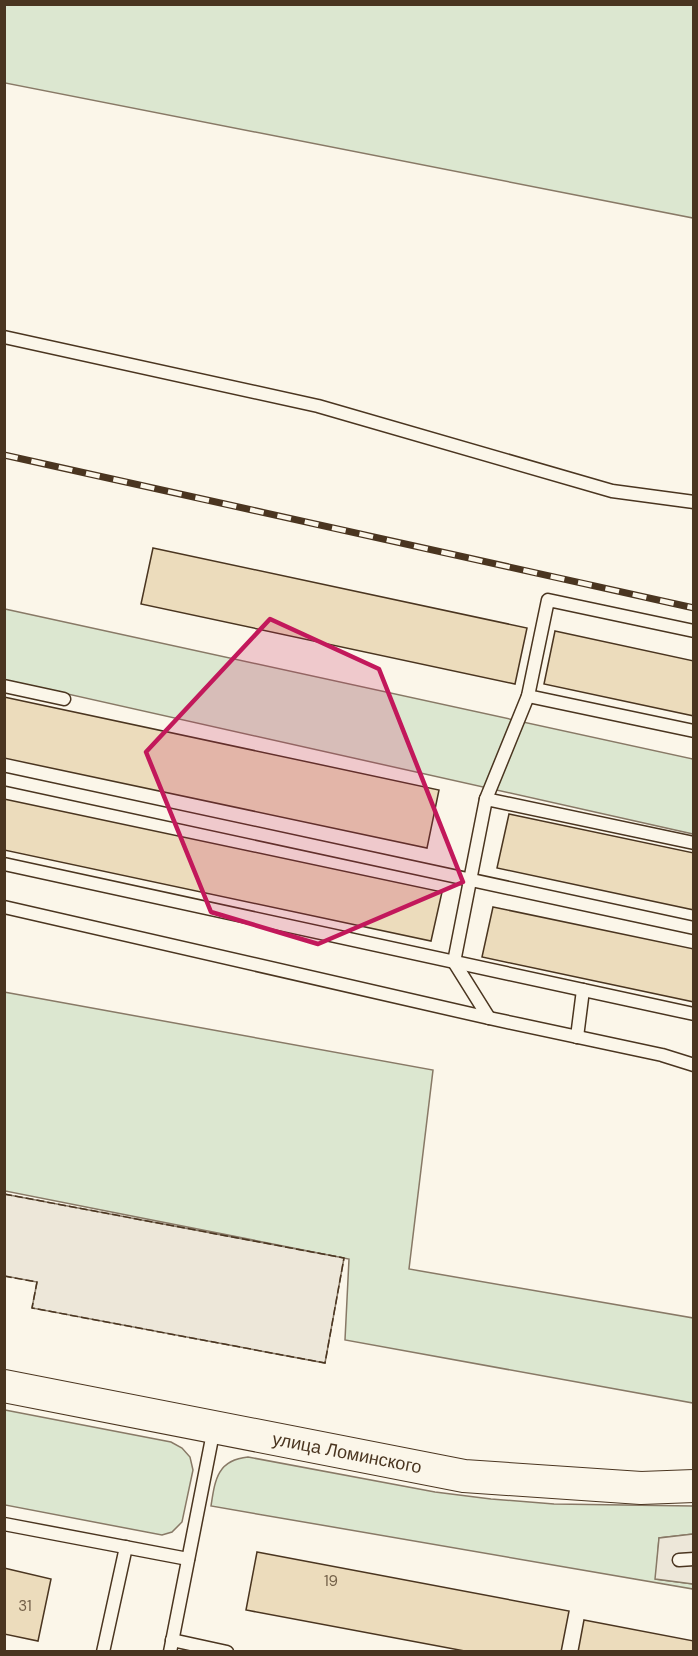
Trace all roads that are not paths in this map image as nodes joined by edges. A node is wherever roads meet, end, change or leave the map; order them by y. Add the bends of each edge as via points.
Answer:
1 (4, 337) edge
2 (693, 502) edge
3 (693, 631) edge
4 (4, 686) edge
5 (528, 696) junction
6 (64, 699) dead end
7 (693, 731) edge
8 (4, 778) edge
9 (486, 799) junction
10 (693, 843) edge
11 (4, 864) edge
12 (470, 880) junction
13 (4, 907) edge
14 (693, 928) edge
15 (454, 962) junction
16 (583, 990) junction
17 (693, 1014) edge
18 (489, 1018) junction
19 (577, 1037) junction
20 (693, 1065) edge
21 (4, 1386) edge
22 (214, 1427) junction
23 (693, 1486) edge
24 (4, 1524) edge
25 (126, 1547) junction
26 (188, 1559) junction
27 (693, 1559) edge
28 (679, 1560) dead end
29 (171, 1646) edge
30 (103, 1652) edge
31 (227, 1652) edge

1 - 2 lane via 318,406 612,491
3 - 5 lane via 548,600
4 - 6 lane
5 - 7 lane
5 - 9 lane
8 - 12 lane
9 - 10 lane
9 - 12 lane
11 - 15 lane
12 - 14 lane
12 - 15 lane
13 - 18 lane
15 - 16 lane
15 - 18 lane
16 - 17 lane
16 - 19 lane
18 - 19 lane
19 - 20 lane
21 - 22 street, улица Ломинского
22 - 23 street, улица Ломинского via 464,1476 641,1488
22 - 26 lane
24 - 25 lane
25 - 26 lane
25 - 30 lane
26 - 29 lane
27 - 28 lane
29 - 31 lane

